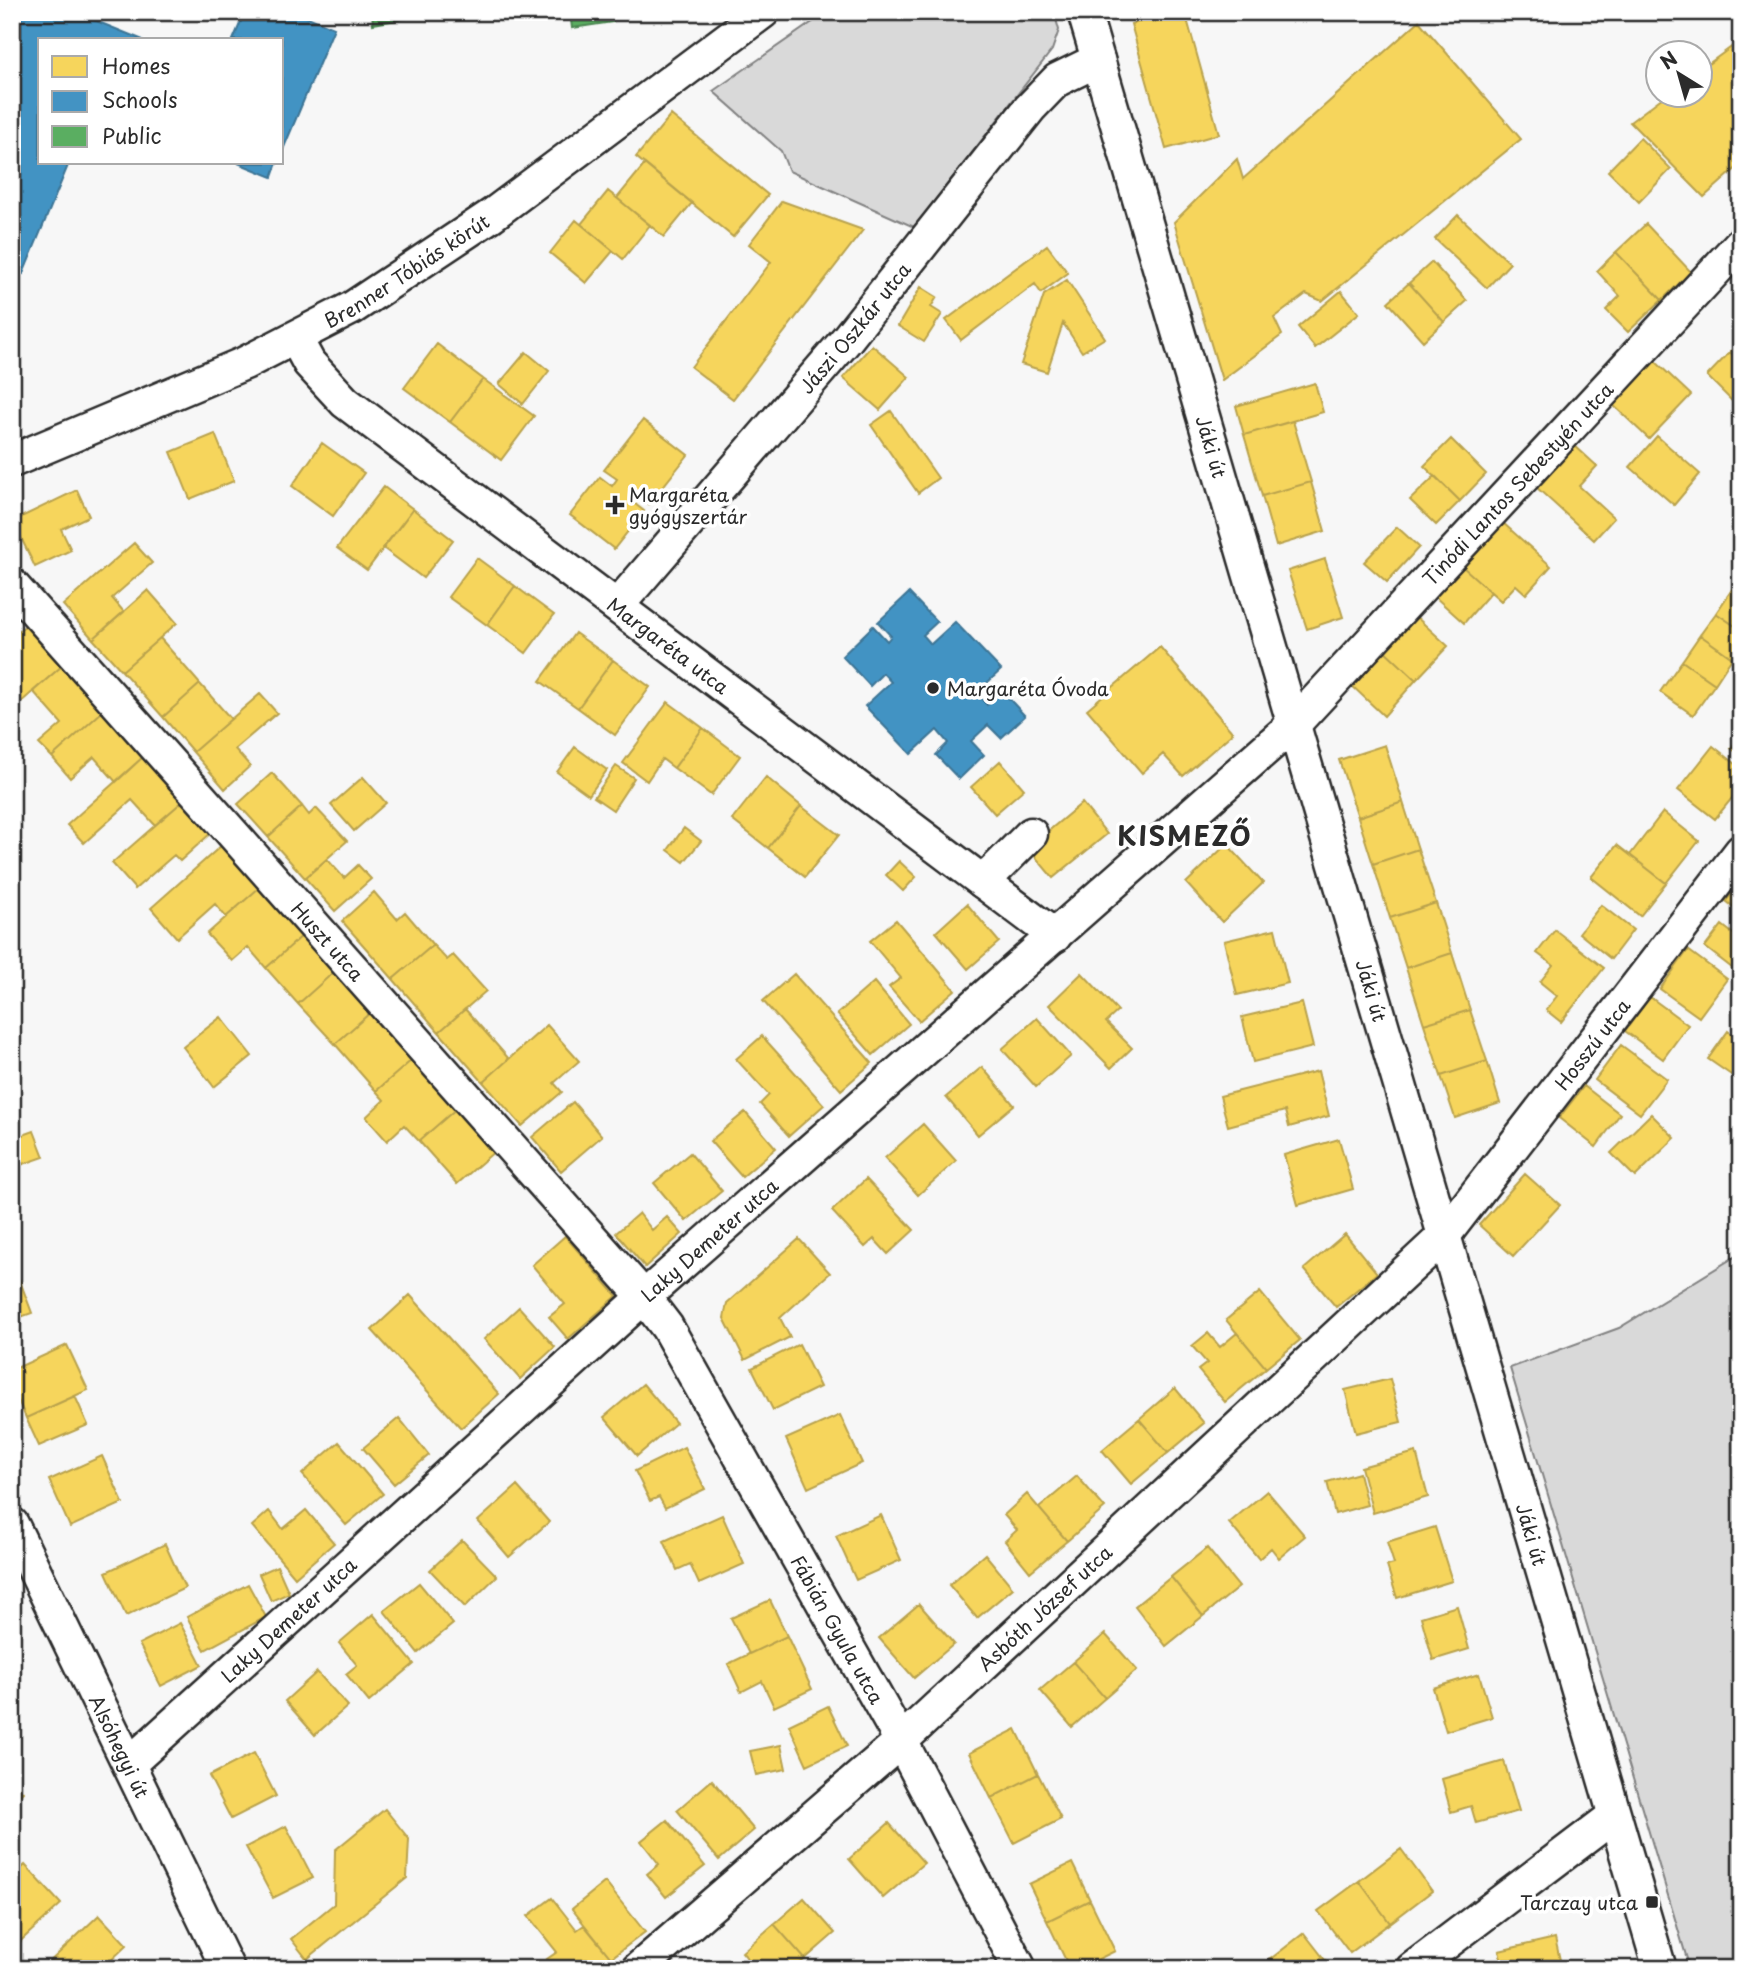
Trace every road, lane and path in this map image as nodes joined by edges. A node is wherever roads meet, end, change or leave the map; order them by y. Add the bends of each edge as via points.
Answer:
1 (763, 12) edge
2 (1084, 12) edge
3 (1098, 60) junction
4 (1741, 243) edge
5 (296, 339) junction
6 (12, 461) edge
7 (12, 585) edge
8 (617, 606) junction
9 (1296, 723) junction
10 (1031, 834) dead end
11 (1741, 851) edge
12 (983, 882) junction
13 (1055, 936) junction
14 (1443, 1237) junction
15 (644, 1297) junction
16 (12, 1524) edge
17 (901, 1741) junction
18 (129, 1763) junction
19 (1614, 1816) junction
20 (228, 1969) edge
21 (638, 1969) edge
22 (1020, 1969) edge
23 (1412, 1969) edge
24 (1660, 1969) edge

1 - 5 street, Brenner Tóbiás körút via 462,236 352,309
2 - 3 street, Jáki út
3 - 8 street, Jászi Oszkár utca via 1057,80 1030,108 848,339
3 - 9 street, Jáki út
4 - 9 street, Tinódi Lantos Sebestyén utca
5 - 6 street, Brenner Tóbiás körút
5 - 8 street, Margaréta utca via 309,363 345,402
7 - 15 street, Huszt utca
8 - 12 street, Margaréta utca
9 - 13 street, Laky Demeter utca
9 - 14 street, Jáki út
10 - 12 street
11 - 14 street, Hosszú utca
12 - 13 street, Margaréta utca
13 - 15 street, Laky Demeter utca
14 - 17 street, Asbóth József utca
14 - 19 street, Jáki út
15 - 17 street, Fábián Gyula utca via 667,1327
15 - 18 street, Laky Demeter utca
16 - 18 street, Alsóhegyi út
17 - 21 street, Asbóth József utca
17 - 22 street, Fábián Gyula utca
18 - 20 street, Alsóhegyi út
19 - 23 street
19 - 24 street, Jáki út

